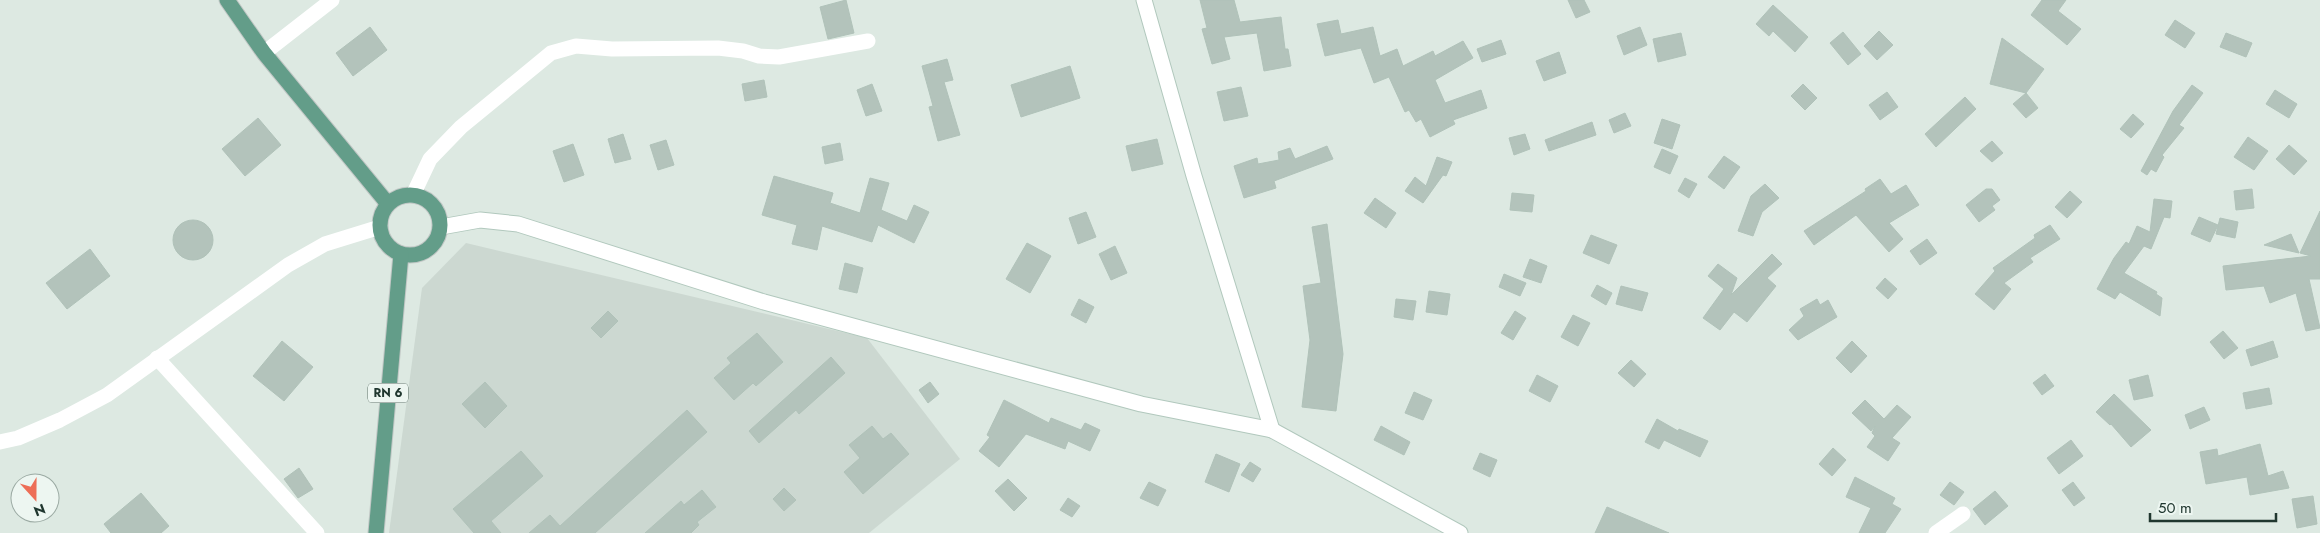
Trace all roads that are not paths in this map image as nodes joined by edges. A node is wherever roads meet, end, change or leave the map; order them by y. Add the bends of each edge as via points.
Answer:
1 (227, 0) edge
2 (332, 0) edge
3 (1144, 0) edge
4 (868, 41) dead end
5 (264, 53) junction
6 (412, 195) junction
7 (388, 204) junction
8 (380, 227) junction
9 (441, 227) junction
10 (401, 254) junction
11 (157, 358) junction
12 (1272, 430) junction
13 (0, 442) edge
14 (1963, 514) dead end
15 (317, 533) edge
16 (376, 533) edge
17 (1460, 533) edge
18 (1936, 533) edge

1 - 5 main road
2 - 5 street
3 - 12 street
4 - 6 street via 779,57 718,48 576,46 551,53 461,127 430,159
5 - 7 main road
6 - 7 main road via 399,197
6 - 9 main road via 422,197 436,209
7 - 8 main road
8 - 10 main road via 387,243
8 - 11 street via 326,244 288,265
9 - 10 main road via 435,243 428,250
9 - 12 street via 480,220 518,224 764,302 1141,404
10 - 16 main road, RN 6
11 - 13 street via 107,395 60,420
11 - 15 street
12 - 17 street
14 - 18 street

